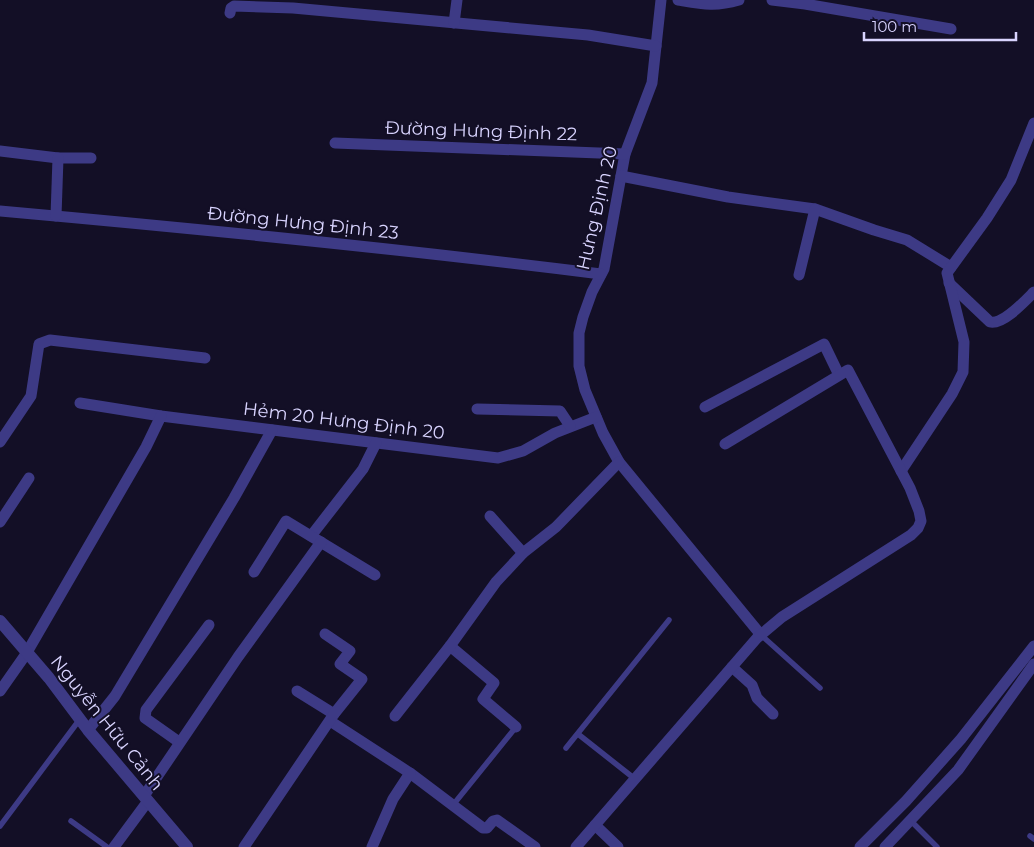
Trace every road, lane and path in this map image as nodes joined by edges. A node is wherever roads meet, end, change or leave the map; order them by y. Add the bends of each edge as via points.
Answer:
1 (457, 0) edge
2 (662, 0) edge
3 (678, 0) edge
4 (739, 0) edge
5 (772, 0) edge
6 (293, 4) edge
7 (230, 13) dead end
8 (454, 23) junction
9 (951, 29) dead end
10 (656, 46) junction
11 (1034, 123) edge
12 (335, 143) dead end
13 (0, 151) edge
14 (625, 154) junction
15 (58, 158) junction
16 (91, 158) dead end
17 (621, 176) junction
18 (815, 209) junction
19 (0, 211) edge
20 (56, 216) junction
21 (951, 267) junction
22 (601, 274) junction
23 (799, 275) dead end
24 (949, 283) junction
25 (1034, 292) edge
26 (205, 358) dead end
27 (839, 375) junction
28 (80, 403) dead end
29 (705, 407) dead end
30 (477, 409) dead end
31 (161, 416) junction
32 (596, 417) junction
33 (570, 426) junction
34 (272, 430) junction
35 (0, 442) edge
36 (376, 443) junction
37 (725, 444) dead end
38 (619, 462) junction
39 (901, 471) junction
40 (29, 478) dead end
41 (490, 516) dead end
42 (0, 522) edge
43 (316, 539) junction
44 (522, 553) junction
45 (254, 572) dead end
46 (375, 575) dead end
47 (669, 620) dead end
48 (0, 621) edge
49 (209, 625) dead end
50 (325, 634) dead end
51 (761, 634) junction
52 (450, 646) junction
53 (1034, 646) edge
54 (26, 654) junction
55 (1034, 664) edge
56 (732, 667) junction
57 (820, 688) dead end
58 (0, 691) edge
59 (297, 691) dead end
60 (773, 714) dead end
61 (395, 716) dead end
62 (332, 718) junction
63 (84, 724) junction
64 (516, 728) joint
65 (578, 734) junction
66 (179, 742) junction
67 (566, 748) dead end
68 (410, 773) junction
69 (635, 779) junction
70 (146, 798) junction
71 (453, 805) junction
72 (71, 821) dead end
73 (911, 821) junction
74 (595, 825) junction
75 (0, 826) edge
76 (107, 847) edge
77 (114, 847) edge
78 (187, 847) edge
79 (244, 847) edge
80 (372, 847) edge
81 (535, 847) edge
82 (576, 847) edge
83 (618, 847) edge
84 (860, 847) edge
85 (885, 847) edge
86 (937, 847) edge

1 - 8 street
2 - 10 street, Hưng Định 20
3 - 4 street via 709,5
5 - 9 street
6 - 7 street via 234,6
6 - 8 street
8 - 10 street via 588,35
10 - 14 street, Hưng Định 20 via 652,83
11 - 21 street via 1011,180
12 - 14 street, Đường Hưng Định 22
13 - 15 street
14 - 17 street, Hưng Định 20
15 - 16 street
15 - 20 street
17 - 18 street via 728,197
17 - 22 street, Hưng Định 20
18 - 21 street via 907,240
18 - 23 street
19 - 20 street, Đường Hưng Định 23
20 - 22 street, Đường Hưng Định 23
21 - 24 street via 947,273
22 - 32 street, Hưng Định 20 via 579,332 579,366
24 - 25 street via 994,323
24 - 39 street via 964,342 963,372
26 - 35 street via 50,340 39,344 31,396
27 - 29 street via 824,344
27 - 37 street
27 - 39 street via 848,370
28 - 31 street, Hẻm 20 Hưng Định 20
30 - 33 street via 560,411
31 - 34 street, Hẻm 20 Hưng Định 20
31 - 54 street
32 - 33 street, Hẻm 20 Hưng Định 20
32 - 38 street, Hưng Định 20
33 - 36 street, Hẻm 20 Hưng Định 20 via 523,450 498,458
34 - 36 street, Hẻm 20 Hưng Định 20
34 - 63 street via 115,696
36 - 43 street via 363,469
38 - 44 street via 556,528
38 - 51 street, Hưng Định 20
39 - 51 street via 919,510 921,521 918,528 911,536 782,616
40 - 42 street
41 - 44 street
43 - 45 street via 286,521
43 - 46 street
43 - 66 street
44 - 52 street via 496,582
47 - 65 lane
48 - 54 street, Nguyễn Hữu Cảnh
49 - 66 street via 144,716
50 - 62 street via 350,651 340,664 362,679
51 - 56 street
51 - 57 lane
52 - 61 street
52 - 64 street via 494,683 483,700
53 - 84 street via 962,739
54 - 58 street
54 - 63 street, Nguyễn Hữu Cảnh
55 - 73 street via 958,770
56 - 60 street via 752,685 757,698
56 - 69 street
59 - 62 street
62 - 68 street
62 - 79 street
63 - 70 street, Nguyễn Hữu Cảnh
63 - 75 lane
64 - 71 lane
65 - 67 lane
65 - 69 lane
66 - 70 street
68 - 71 street
68 - 80 street via 393,799
69 - 74 street
70 - 77 street
70 - 78 street, Nguyễn Hữu Cảnh
71 - 81 street via 483,828 497,820
72 - 76 lane
73 - 85 street
73 - 86 lane
74 - 82 street
74 - 83 street

